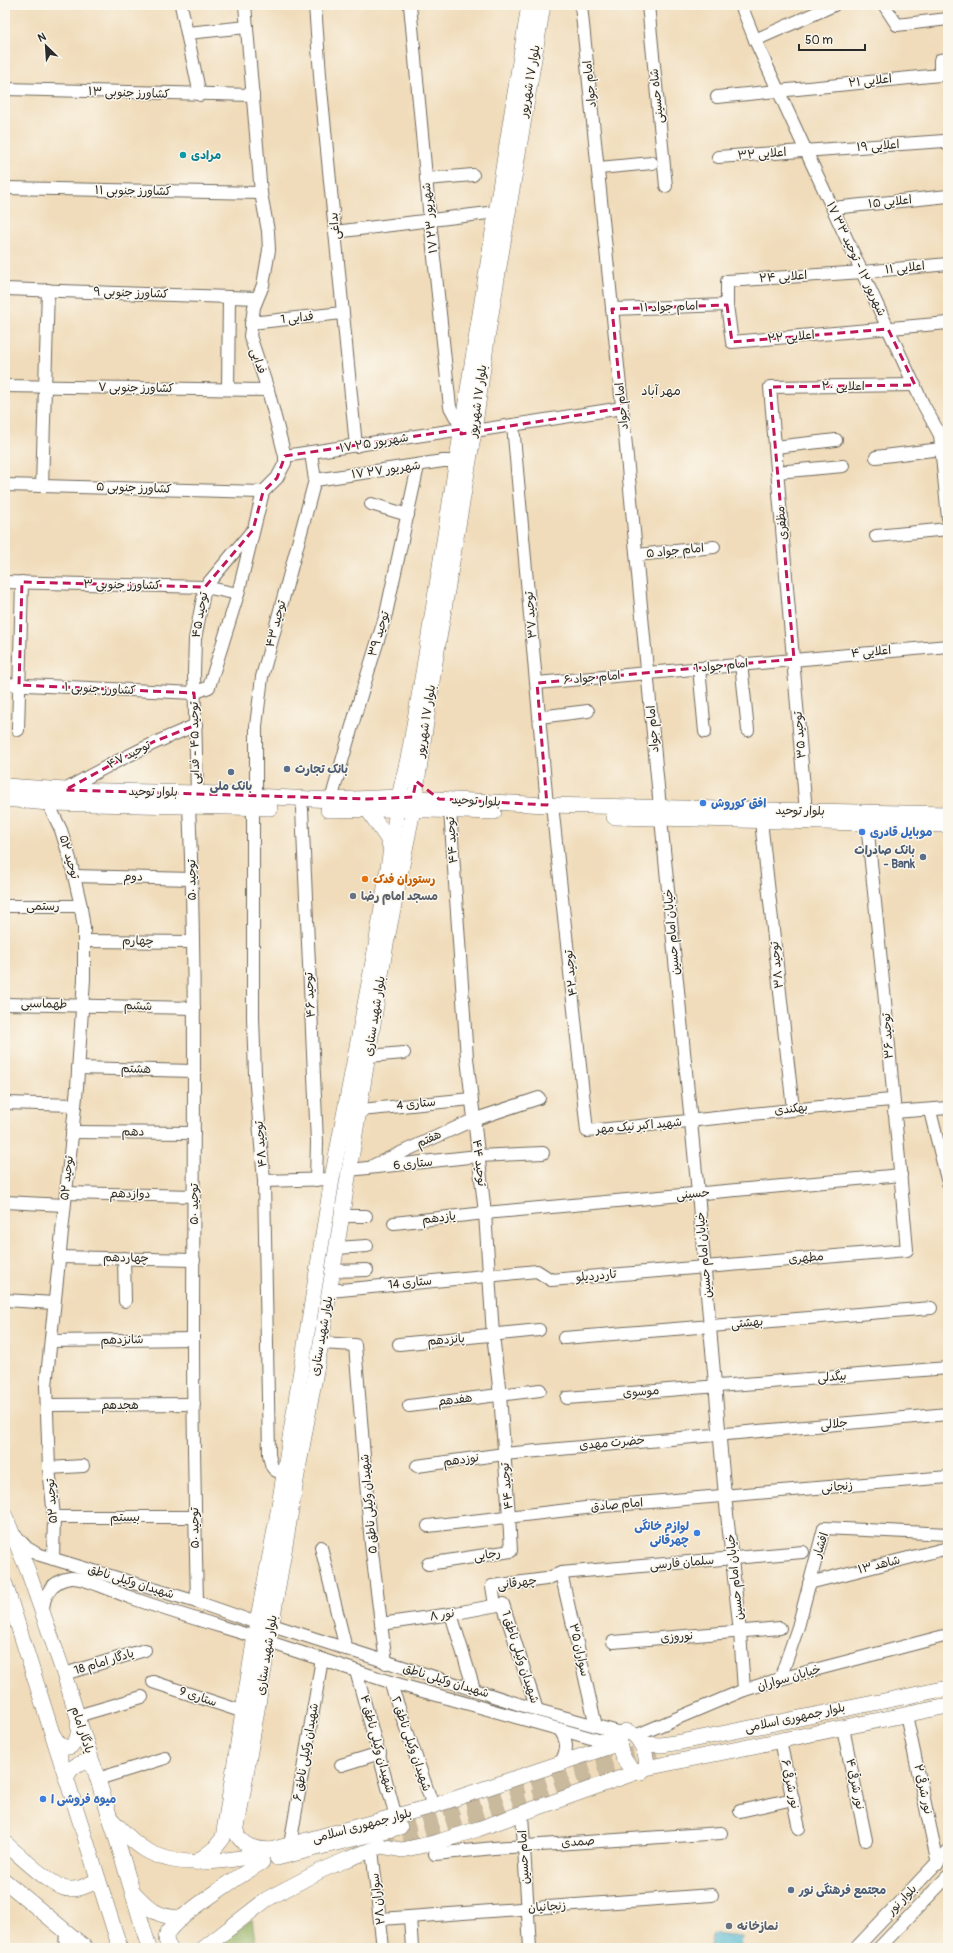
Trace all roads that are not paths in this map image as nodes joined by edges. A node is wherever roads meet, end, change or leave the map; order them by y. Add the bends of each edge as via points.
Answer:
1 (181, 5) edge
2 (245, 5) edge
3 (315, 5) edge
4 (410, 5) edge
5 (529, 5) edge
6 (543, 5) edge
7 (581, 5) edge
8 (648, 5) edge
9 (741, 5) edge
10 (834, 5) edge
11 (884, 5) edge
12 (948, 19) edge
13 (247, 27) junction
14 (187, 33) junction
15 (755, 40) junction
16 (948, 59) edge
17 (5, 89) edge
18 (778, 91) junction
19 (200, 95) junction
20 (253, 95) junction
21 (717, 97) dead end
22 (948, 145) edge
23 (806, 151) junction
24 (718, 157) dead end
25 (652, 163) dead end
26 (599, 168) junction
27 (474, 174) dead end
28 (426, 179) junction
29 (666, 186) dead end
30 (5, 188) edge
31 (261, 193) junction
32 (948, 196) edge
33 (833, 208) junction
34 (496, 212) junction
35 (430, 220) junction
36 (335, 232) junction
37 (948, 264) edge
38 (863, 272) junction
39 (5, 289) edge
40 (48, 290) junction
41 (230, 297) junction
42 (258, 298) junction
43 (726, 305) junction
44 (612, 309) junction
45 (342, 313) junction
46 (251, 323) junction
47 (948, 323) edge
48 (888, 329) junction
49 (915, 385) junction
50 (5, 386) edge
51 (44, 386) junction
52 (770, 386) joint
53 (228, 389) junction
54 (268, 390) junction
55 (622, 408) junction
56 (513, 425) junction
57 (468, 430) junction
58 (836, 440) dead end
59 (356, 446) junction
60 (775, 447) junction
61 (942, 449) junction
62 (312, 453) junction
63 (286, 456) junction
64 (876, 456) dead end
65 (456, 461) junction
66 (418, 466) junction
67 (843, 466) dead end
68 (777, 472) junction
69 (315, 480) junction
70 (5, 485) edge
71 (42, 486) junction
72 (263, 492) junction
73 (371, 504) dead end
74 (408, 515) junction
75 (948, 518) edge
76 (948, 529) edge
77 (253, 530) junction
78 (876, 536) dead end
79 (714, 547) dead end
80 (636, 555) junction
81 (5, 582) edge
82 (22, 582) junction
83 (205, 587) junction
84 (238, 594) junction
85 (948, 646) edge
86 (794, 659) junction
87 (742, 663) junction
88 (699, 668) junction
89 (648, 673) junction
90 (537, 683) junction
91 (5, 684) edge
92 (19, 685) junction
93 (194, 693) junction
94 (588, 711) dead end
95 (539, 717) junction
96 (196, 725) junction
97 (18, 730) dead end
98 (748, 730) dead end
99 (705, 732) dead end
100 (413, 762) junction
101 (5, 786) edge
102 (65, 790) junction
103 (197, 793) junction
104 (5, 799) edge
105 (331, 800) junction
106 (254, 802) junction
107 (48, 803) junction
108 (405, 803) junction
109 (369, 804) junction
110 (189, 806) junction
111 (442, 807) junction
112 (302, 809) junction
113 (550, 810) junction
114 (806, 812) junction
115 (660, 814) junction
116 (948, 814) edge
117 (761, 821) junction
118 (867, 824) junction
119 (948, 826) edge
120 (407, 836) junction
121 (391, 849) junction
122 (74, 876) junction
123 (192, 879) junction
124 (5, 906) edge
125 (81, 906) junction
126 (84, 941) junction
127 (193, 942) junction
128 (5, 1004) edge
129 (82, 1005) junction
130 (194, 1008) junction
131 (404, 1053) dead end
132 (369, 1056) junction
133 (78, 1068) junction
134 (193, 1071) junction
135 (539, 1098) dead end
136 (471, 1099) junction
137 (892, 1100) junction
138 (5, 1103) edge
139 (75, 1105) junction
140 (948, 1108) edge
141 (793, 1109) junction
142 (361, 1110) junction
143 (930, 1111) junction
144 (894, 1112) junction
145 (473, 1120) junction
146 (691, 1122) junction
147 (587, 1131) joint
148 (72, 1132) junction
149 (194, 1133) junction
150 (317, 1142) junction
151 (543, 1154) dead end
152 (478, 1156) junction
153 (336, 1161) junction
154 (356, 1169) junction
155 (901, 1175) junction
156 (316, 1180) junction
157 (332, 1180) junction
158 (264, 1181) junction
159 (948, 1181) edge
160 (698, 1193) junction
161 (194, 1196) junction
162 (65, 1199) junction
163 (5, 1202) edge
164 (485, 1213) junction
165 (341, 1216) junction
166 (366, 1216) dead end
167 (394, 1223) dead end
168 (367, 1246) dead end
169 (336, 1248) junction
170 (907, 1250) joint
171 (59, 1257) junction
172 (124, 1258) junction
173 (194, 1260) junction
174 (705, 1267) junction
175 (367, 1270) dead end
176 (333, 1271) junction
177 (490, 1274) junction
178 (330, 1291) junction
179 (5, 1300) edge
180 (125, 1301) dead end
181 (54, 1303) junction
182 (931, 1308) dead end
183 (710, 1326) junction
184 (539, 1330) dead end
185 (494, 1335) junction
186 (564, 1338) dead end
187 (193, 1339) junction
188 (51, 1340) junction
189 (321, 1343) junction
190 (399, 1344) dead end
191 (948, 1368) edge
192 (716, 1386) junction
193 (540, 1390) dead end
194 (500, 1395) junction
195 (567, 1398) dead end
196 (194, 1404) junction
197 (46, 1405) junction
198 (409, 1406) dead end
199 (948, 1414) edge
200 (720, 1433) junction
201 (504, 1454) junction
202 (83, 1466) dead end
203 (417, 1466) dead end
204 (49, 1468) junction
205 (290, 1474) junction
206 (948, 1477) edge
207 (725, 1496) junction
208 (5, 1516) edge
209 (509, 1516) junction
210 (195, 1517) junction
211 (54, 1518) junction
212 (428, 1526) dead end
213 (11, 1531) junction
214 (948, 1534) edge
215 (321, 1547) dead end
216 (948, 1548) edge
217 (803, 1552) dead end
218 (733, 1558) junction
219 (53, 1559) junction
220 (428, 1564) dead end
221 (561, 1574) junction
222 (810, 1583) junction
223 (6, 1590) edge
224 (197, 1602) junction
225 (499, 1604) junction
226 (43, 1612) junction
227 (451, 1614) junction
228 (233, 1615) junction
229 (381, 1624) junction
230 (227, 1628) junction
231 (780, 1628) dead end
232 (263, 1632) junction
233 (740, 1632) junction
234 (948, 1635) edge
235 (613, 1642) dead end
236 (346, 1649) junction
237 (145, 1650) dead end
238 (322, 1659) junction
239 (386, 1663) junction
240 (356, 1671) junction
241 (64, 1674) junction
242 (780, 1679) junction
243 (153, 1682) dead end
244 (390, 1682) junction
245 (948, 1688) edge
246 (474, 1690) junction
247 (744, 1690) junction
248 (142, 1697) dead end
249 (948, 1706) edge
250 (537, 1710) junction
251 (244, 1712) junction
252 (906, 1715) junction
253 (77, 1716) junction
254 (596, 1726) junction
255 (843, 1728) junction
256 (559, 1729) junction
257 (52, 1734) junction
258 (628, 1739) junction
259 (780, 1741) junction
260 (661, 1745) junction
261 (596, 1750) junction
262 (380, 1752) junction
263 (165, 1758) dead end
264 (561, 1762) junction
265 (666, 1764) junction
266 (341, 1765) dead end
267 (641, 1770) junction
268 (96, 1773) junction
269 (66, 1778) junction
270 (611, 1782) junction
271 (793, 1799) junction
272 (433, 1806) junction
273 (740, 1811) dead end
274 (522, 1814) junction
275 (398, 1822) junction
276 (112, 1824) junction
277 (799, 1828) dead end
278 (721, 1833) dead end
279 (229, 1835) junction
280 (866, 1840) dead end
281 (5, 1843) edge
282 (290, 1845) junction
283 (523, 1846) junction
284 (377, 1848) junction
285 (271, 1850) junction
286 (948, 1851) edge
287 (436, 1854) dead end
288 (197, 1862) junction
289 (262, 1862) junction
290 (938, 1864) junction
291 (948, 1876) edge
292 (98, 1880) junction
293 (5, 1881) edge
294 (131, 1889) junction
295 (712, 1895) dead end
296 (527, 1908) junction
297 (410, 1917) junction
298 (381, 1919) junction
299 (179, 1921) junction
300 (66, 1931) junction
301 (167, 1945) edge
302 (65, 1948) edge
303 (86, 1948) edge
304 (120, 1948) edge
305 (149, 1948) edge
306 (204, 1948) edge
307 (384, 1948) edge
308 (412, 1948) edge
309 (530, 1948) edge
310 (856, 1948) edge
311 (879, 1948) edge

1 - 14 street
2 - 13 street, فدایی
3 - 36 street, بداغی
4 - 28 street, ۱۷ شهریور ۲۳
5 - 34 main road, بلوار ۱۷ شهریور
6 - 57 main road, بلوار ۱۷ شهریور via 488,332
7 - 26 street, امام جواد
8 - 29 street, شاه حسینی
9 - 15 street, ۱۷ شهریور ۱۲ - توحید ۳۳
10 - 15 street
11 - 12 street via 897,25
13 - 14 street
13 - 20 street, فدایی
14 - 19 street
15 - 18 street, ۱۷ شهریور ۱۲ - توحید ۳۳
16 - 18 street, اعلایی ۲۱ via 940,60 940,75
17 - 19 street, کشاورز جنوبی ۱۳
18 - 21 street
18 - 23 street, ۱۷ شهریور ۱۲ - توحید ۳۳
19 - 20 street, کشاورز جنوبی ۱۳
20 - 31 street, فدایی
22 - 23 street, اعلایی ۱۹ via 944,141
23 - 24 street, اعلایی ۳۲
23 - 33 street, ۱۷ شهریور ۱۲ - توحید ۳۳
25 - 26 street
26 - 44 street, امام جواد
27 - 28 street
28 - 35 street, ۱۷ شهریور ۲۳
30 - 31 street, کشاورز جنوبی ۱۱
31 - 42 street, فدایی via 270,250
32 - 33 street, اعلایی ۱۵
33 - 38 street, ۱۷ شهریور ۱۲ - توحید ۳۳
34 - 35 street
34 - 57 main road, بلوار ۱۷ شهریور
35 - 36 street
35 - 57 street, ۱۷ شهریور ۲۳ via 450,407
36 - 45 street, بداغی
37 - 38 street, اعلایی ۱۱
38 - 43 street, اعلایی ۲۴ via 727,281
38 - 48 street, ۱۷ شهریور ۱۲ - توحید ۳۳
39 - 40 street, کشاورز جنوبی ۹
40 - 41 street, کشاورز جنوبی ۹
40 - 51 street
41 - 42 street, کشاورز جنوبی ۹
41 - 53 street
42 - 46 street, فدایی
43 - 44 street, امام جواد ۱۱
43 - 48 street, اعلایی ۲۲ via 732,342
44 - 55 street, امام جواد
45 - 46 street, فدایی 1
45 - 59 street, بداغی
46 - 54 street, فدایی via 250,336
47 - 48 street
48 - 49 street, ۱۷ شهریور ۱۲ - توحید ۳۳
49 - 52 street, اعلایی ۲۰
49 - 61 street, ۱۷ شهریور ۱۲ - توحید ۳۳ via 940,435
50 - 51 street, کشاورز جنوبی ۷
51 - 53 street, کشاورز جنوبی ۷
51 - 71 street
52 - 60 street, مظفری
53 - 54 street, کشاورز جنوبی ۷
54 - 63 street, فدایی
55 - 56 street, ۱۷ شهریور ۲۵
55 - 80 street, امام جواد
56 - 57 street, ۱۷ شهریور ۲۵
56 - 90 street, توحید ۳۷
57 - 59 street, ۱۷ شهریور ۲۵
57 - 65 main road, بلوار ۱۷ شهریور
57 - 100 main road, بلوار ۱۷ شهریور
58 - 60 street
59 - 62 street, ۱۷ شهریور ۲۵
60 - 68 street, مظفری
61 - 64 street
61 - 75 street, ۱۷ شهریور ۱۲ - توحید ۳۳
62 - 63 street, ۱۷ شهریور ۲۵
62 - 69 street, توحید ۴۳
63 - 72 street via 277,478
65 - 66 street, ۱۷ شهریور ۲۷
65 - 100 main road, بلوار ۱۷ شهریور
66 - 69 street, ۱۷ شهریور ۲۷
66 - 74 street, توحید ۳۹
67 - 68 street
68 - 86 street, مظفری
69 - 106 street, توحید ۴۳ via 262,677 256,726
70 - 71 street, کشاورز جنوبی ۵
71 - 72 street, کشاورز جنوبی ۵
72 - 77 street
73 - 74 street
74 - 105 street, توحید ۳۹ via 386,614
76 - 78 street
77 - 83 street, توحید ۴۵
77 - 84 street
79 - 80 street, امام جواد ۵
80 - 89 street, امام جواد
81 - 82 street, کشاورز جنوبی ۳
82 - 83 street, کشاورز جنوبی ۳
82 - 92 street
83 - 84 street, کشاورز جنوبی ۳
83 - 93 street, توحید ۴۵ via 195,639
84 - 93 street via 209,687
85 - 86 street, اعلایی ۴
86 - 87 street, امام جواد 1
86 - 114 street, توحید ۳۵
87 - 88 street, امام جواد 1
87 - 98 street
88 - 89 street, امام جواد 1
88 - 99 street
89 - 90 street, امام جواد ۶
89 - 115 street, امام جواد
90 - 95 street, توحید ۳۷
91 - 92 street, کشاورز جنوبی ۱
92 - 93 street, کشاورز جنوبی ۱
92 - 97 street
93 - 96 street, توحید ۴۵ - فدایی
94 - 95 street
95 - 113 street, توحید ۳۷
96 - 102 street, توحید ۴۷ via 153,742
96 - 103 street, توحید ۴۵ - فدایی
100 - 108 main road, بلوار ۱۷ شهریور
100 - 109 main road
100 - 111 main road via 426,789
101 - 102 main road, بلوار توحید
102 - 103 main road, بلوار توحید
103 - 106 main road, بلوار توحید
104 - 107 main road, بلوار توحید
105 - 106 main road, بلوار توحید
105 - 109 main road, بلوار توحید
106 - 110 main road, بلوار توحید
106 - 112 main road, بلوار توحید
106 - 158 street, توحید ۴۸ via 253,1018
107 - 110 main road, بلوار توحید
107 - 122 street, توحید ۵۲ via 61,830
108 - 109 main road, بلوار توحید
108 - 111 main road, بلوار توحید
108 - 120 main road, بلوار شهید ستاری
108 - 121 main road, بلوار شهید ستاری
109 - 112 main road, بلوار توحید
109 - 121 main road
110 - 123 street, توحید ۵۰
111 - 113 main road, بلوار توحید
111 - 120 main road via 420,818
111 - 136 street, توحید ۴۴
112 - 150 street, توحید ۴۶
113 - 115 main road, بلوار توحید
113 - 147 street, توحید ۴۲
114 - 115 main road, بلوار توحید
114 - 116 main road, بلوار توحید
115 - 117 main road, بلوار توحید
115 - 146 street, خیابان امام حسین
117 - 118 main road, بلوار توحید
117 - 141 street, توحید ۳۸
118 - 119 main road, بلوار توحید
118 - 137 street, توحید ۳۶
120 - 132 main road, بلوار شهید ستاری via 386,944
121 - 153 main road, بلوار شهید ستاری via 376,946
122 - 123 street, دوم
122 - 125 street, توحید ۵۲
123 - 127 street, توحید ۵۰
124 - 125 street, رستمی
125 - 126 street, توحید ۵۲
126 - 127 street, چهارم
126 - 129 street, توحید ۵۲
127 - 130 street, توحید ۵۰
128 - 129 street, طهماسبی
129 - 130 street, ششم
129 - 133 street, توحید ۵۲
130 - 134 street, توحید ۵۰
131 - 132 street
132 - 142 main road, بلوار شهید ستاری
133 - 134 street, هشتم
133 - 139 street, توحید ۵۲
134 - 149 street, توحید ۵۰
135 - 145 street
136 - 142 street, ستاری 4
136 - 145 street, توحید ۴۴
137 - 141 street, بهکندی
137 - 144 street, توحید ۳۶
138 - 139 street
139 - 148 street, توحید ۵۲
140 - 143 street
141 - 146 street, بهکندی
142 - 154 main road, بلوار شهید ستاری
143 - 144 street
143 - 159 street
144 - 155 street, توحید ۳۶
145 - 152 street, توحید ۴۴
145 - 154 street, هفتم
146 - 147 street, شهید اکبر نیک مهر
146 - 160 street, خیابان امام حسین
148 - 149 street, دهم
148 - 162 street, توحید ۵۲
149 - 161 street, توحید ۵۰
150 - 153 street via 327,1156
150 - 156 street, توحید ۴۶
151 - 152 street
152 - 154 street, ستاری 6
152 - 164 street, توحید ۴۴
153 - 157 main road, بلوار شهید ستاری
154 - 165 main road, بلوار شهید ستاری
155 - 160 street, حسینی
155 - 170 street, توحید ۳۶
156 - 157 street
156 - 158 street
157 - 205 main road, بلوار شهید ستاری
158 - 205 street, توحید ۴۸ via 269,1454 275,1472
160 - 164 street, حسینی
160 - 174 street, خیابان امام حسین
161 - 162 street, دوازدهم
161 - 173 street, توحید ۵۰
162 - 163 street, دوازدهم
162 - 171 street, توحید ۵۲
164 - 167 street, یازدهم
164 - 177 street, توحید ۴۴
165 - 166 street
165 - 169 main road, بلوار شهید ستاری
168 - 169 street
169 - 176 main road, بلوار شهید ستاری
170 - 174 street, مطهری
171 - 172 street, چهاردهم
171 - 181 street, توحید ۵۲
172 - 173 street, چهاردهم
172 - 180 street
173 - 187 street, توحید ۵۰
174 - 177 street, تاردردیلو via 551,1280 537,1271
174 - 183 street, خیابان امام حسین
175 - 176 street
176 - 178 main road, بلوار شهید ستاری
177 - 178 street, ستاری 14
177 - 185 street, توحید ۴۴
178 - 189 main road, بلوار شهید ستاری
179 - 181 street
181 - 188 street, توحید ۵۲
182 - 183 street, بهشتی
183 - 186 street, بهشتی
183 - 192 street, خیابان امام حسین
184 - 185 street
185 - 190 street, پانزدهم
185 - 194 street, توحید ۴۴
187 - 188 street, شانزدهم
187 - 196 street, توحید ۵۰
188 - 197 street, توحید ۵۲
189 - 205 main road, بلوار شهید ستاری
189 - 229 street, شهیدان وکیلی ناطق ۵ via 355,1345 371,1544
191 - 192 street, بیگدلی
192 - 195 street, موسوی
192 - 200 street, خیابان امام حسین
193 - 194 street, هفدهم
194 - 198 street, هفدهم
194 - 201 street, توحید ۴۴
196 - 197 street, هجدهم
196 - 210 street, توحید ۵۰
197 - 204 street, توحید ۵۲
199 - 200 street, جلالی
200 - 201 street, حضرت مهدی
200 - 207 street, خیابان امام حسین
201 - 203 street, نوزدهم
201 - 209 street, توحید ۴۴
202 - 204 street
204 - 211 street, توحید ۵۲
205 - 232 main road, بلوار شهید ستاری via 276,1524
206 - 207 street, زنجانی
207 - 209 street, امام صادق
207 - 218 street, خیابان امام حسین
208 - 213 main road, یادگار امام
209 - 212 street, امام صادق
209 - 220 street, رجایی via 511,1551
210 - 211 street, بیستم
210 - 224 street, توحید ۵۰
211 - 219 street, توحید ۵۲
213 - 219 street, شهیدان وکیلی ناطق via 27,1548
213 - 226 main road, یادگار امام
214 - 222 street, افشار via 824,1528
215 - 236 street
216 - 222 street, شاهد ۱۳
217 - 218 street, سلمان فارسی
218 - 221 street, سلمان فارسی
218 - 233 street, خیابان امام حسین
219 - 224 street, شهیدان وکیلی ناطق
221 - 225 street, چهرقانی via 546,1579 492,1586
221 - 254 street, سواران ۳۵
222 - 242 street, افشار
223 - 257 main road
224 - 228 street, شهیدان وکیلی ناطق
225 - 227 street, نور ۸
225 - 250 street, شهیدان وکیلی ناطق 1
226 - 230 street, شهیدان وکیلی ناطق via 43,1600 51,1588 63,1580 78,1578 130,1598
226 - 241 main road, یادگار امام
227 - 229 street, نور ۸
227 - 246 street
228 - 230 street via 234,1622
228 - 232 street, شهیدان وکیلی ناطق
229 - 239 street, شهیدان وکیلی ناطق ۵
230 - 232 street, شهیدان وکیلی ناطق
231 - 233 street, نوروزی
232 - 236 street, شهیدان وکیلی ناطق
232 - 238 street, شهیدان وکیلی ناطق
232 - 251 main road, بلوار شهید ستاری
232 - 279 main road, بلوار شهید ستاری
233 - 235 street, نوروزی
233 - 247 street, خیابان امام حسین
234 - 242 street, خیابان سواران
236 - 239 street, شهیدان وکیلی ناطق
237 - 241 street, یادگار امام 18
238 - 240 street, شهیدان وکیلی ناطق
238 - 282 street, شهیدان وکیلی ناطق ۶
239 - 246 street, شهیدان وکیلی ناطق
240 - 244 street, شهیدان وکیلی ناطق
240 - 262 street, شهیدان وکیلی ناطق ۴
241 - 253 main road, یادگار امام
242 - 247 street, خیابان سواران
243 - 251 street, ستاری 9
244 - 256 street, شهیدان وکیلی ناطق
244 - 272 street, شهیدان وکیلی ناطق ٢
245 - 260 main road, بلوار جمهوری اسلامی
246 - 250 street, شهیدان وکیلی ناطق
247 - 258 street, خیابان سواران
248 - 253 street
249 - 252 main road, بلوار جمهوری اسلامی
250 - 254 street, شهیدان وکیلی ناطق
251 - 279 main road, بلوار شهید ستاری
252 - 255 main road, بلوار جمهوری اسلامی
252 - 290 street, نور شرقی ۲
253 - 257 main road via 79,1733 74,1744 62,1747
253 - 268 main road, یادگار امام
254 - 258 street, شهیدان وکیلی ناطق
255 - 259 main road, بلوار جمهوری اسلامی
255 - 280 street, نور شرقی ۴
256 - 258 street, شهیدان وکیلی ناطق via 598,1740
256 - 264 street via 567,1741 567,1750
257 - 269 main road
258 - 260 main road, بلوار جمهوری اسلامی
258 - 261 main road, بلوار جمهوری اسلامی
258 - 267 main road via 647,1760
258 - 267 main road via 627,1764
259 - 265 main road, بلوار جمهوری اسلامی
259 - 271 street, نور شرقی ۶
260 - 265 main road via 656,1758 661,1764
261 - 264 main road, بلوار جمهوری اسلامی
261 - 270 main road via 615,1758 618,1765 617,1774
262 - 266 street
262 - 275 street, شهیدان وکیلی ناطق ۴
263 - 268 street
264 - 272 main road, بلوار جمهوری اسلامی
265 - 267 main road, بلوار جمهوری اسلامی
267 - 270 main road, بلوار جمهوری اسلامی
268 - 269 main road via 88,1762 81,1762 70,1770
268 - 276 main road, یادگار امام
269 - 292 main road
270 - 274 main road, بلوار جمهوری اسلامی
271 - 273 street
271 - 277 street, نور شرقی ۶
272 - 275 main road, بلوار جمهوری اسلامی
274 - 283 street, امام حسین
274 - 284 main road, بلوار جمهوری اسلامی via 416,1848
275 - 282 main road, بلوار جمهوری اسلامی
275 - 289 main road, بلوار جمهوری اسلامی via 321,1848
276 - 288 main road, بلوار جمهوری اسلامی via 144,1849 162,1858
276 - 289 main road, بلوار جمهوری اسلامی via 139,1855 165,1868 208,1872
276 - 294 main road, یادگار امام
278 - 283 street, صمدی
279 - 285 main road via 256,1849
279 - 288 main road
281 - 292 main road via 55,1884 66,1889 76,1889
282 - 285 main road, بلوار جمهوری اسلامی
283 - 287 street, صمدی
283 - 296 street, امام حسین
284 - 298 street, سواران ۲۸
284 - 306 main road via 322,1870 267,1899
285 - 288 main road, بلوار جمهوری اسلامی via 241,1858
286 - 290 street, بلوار نور
289 - 299 main road
290 - 310 street, بلوار نور
291 - 311 street, بلوار نور
292 - 304 main road
293 - 300 main road
294 - 299 main road via 157,1915
294 - 305 main road, یادگار امام
295 - 296 street, زنجانیان
296 - 297 street, زنجانیان
296 - 309 street, امام حسین
297 - 298 street, زنجانیان
297 - 308 street
298 - 307 street, سواران ۲۸
299 - 301 main road via 168,1932
300 - 302 street
300 - 303 main road

